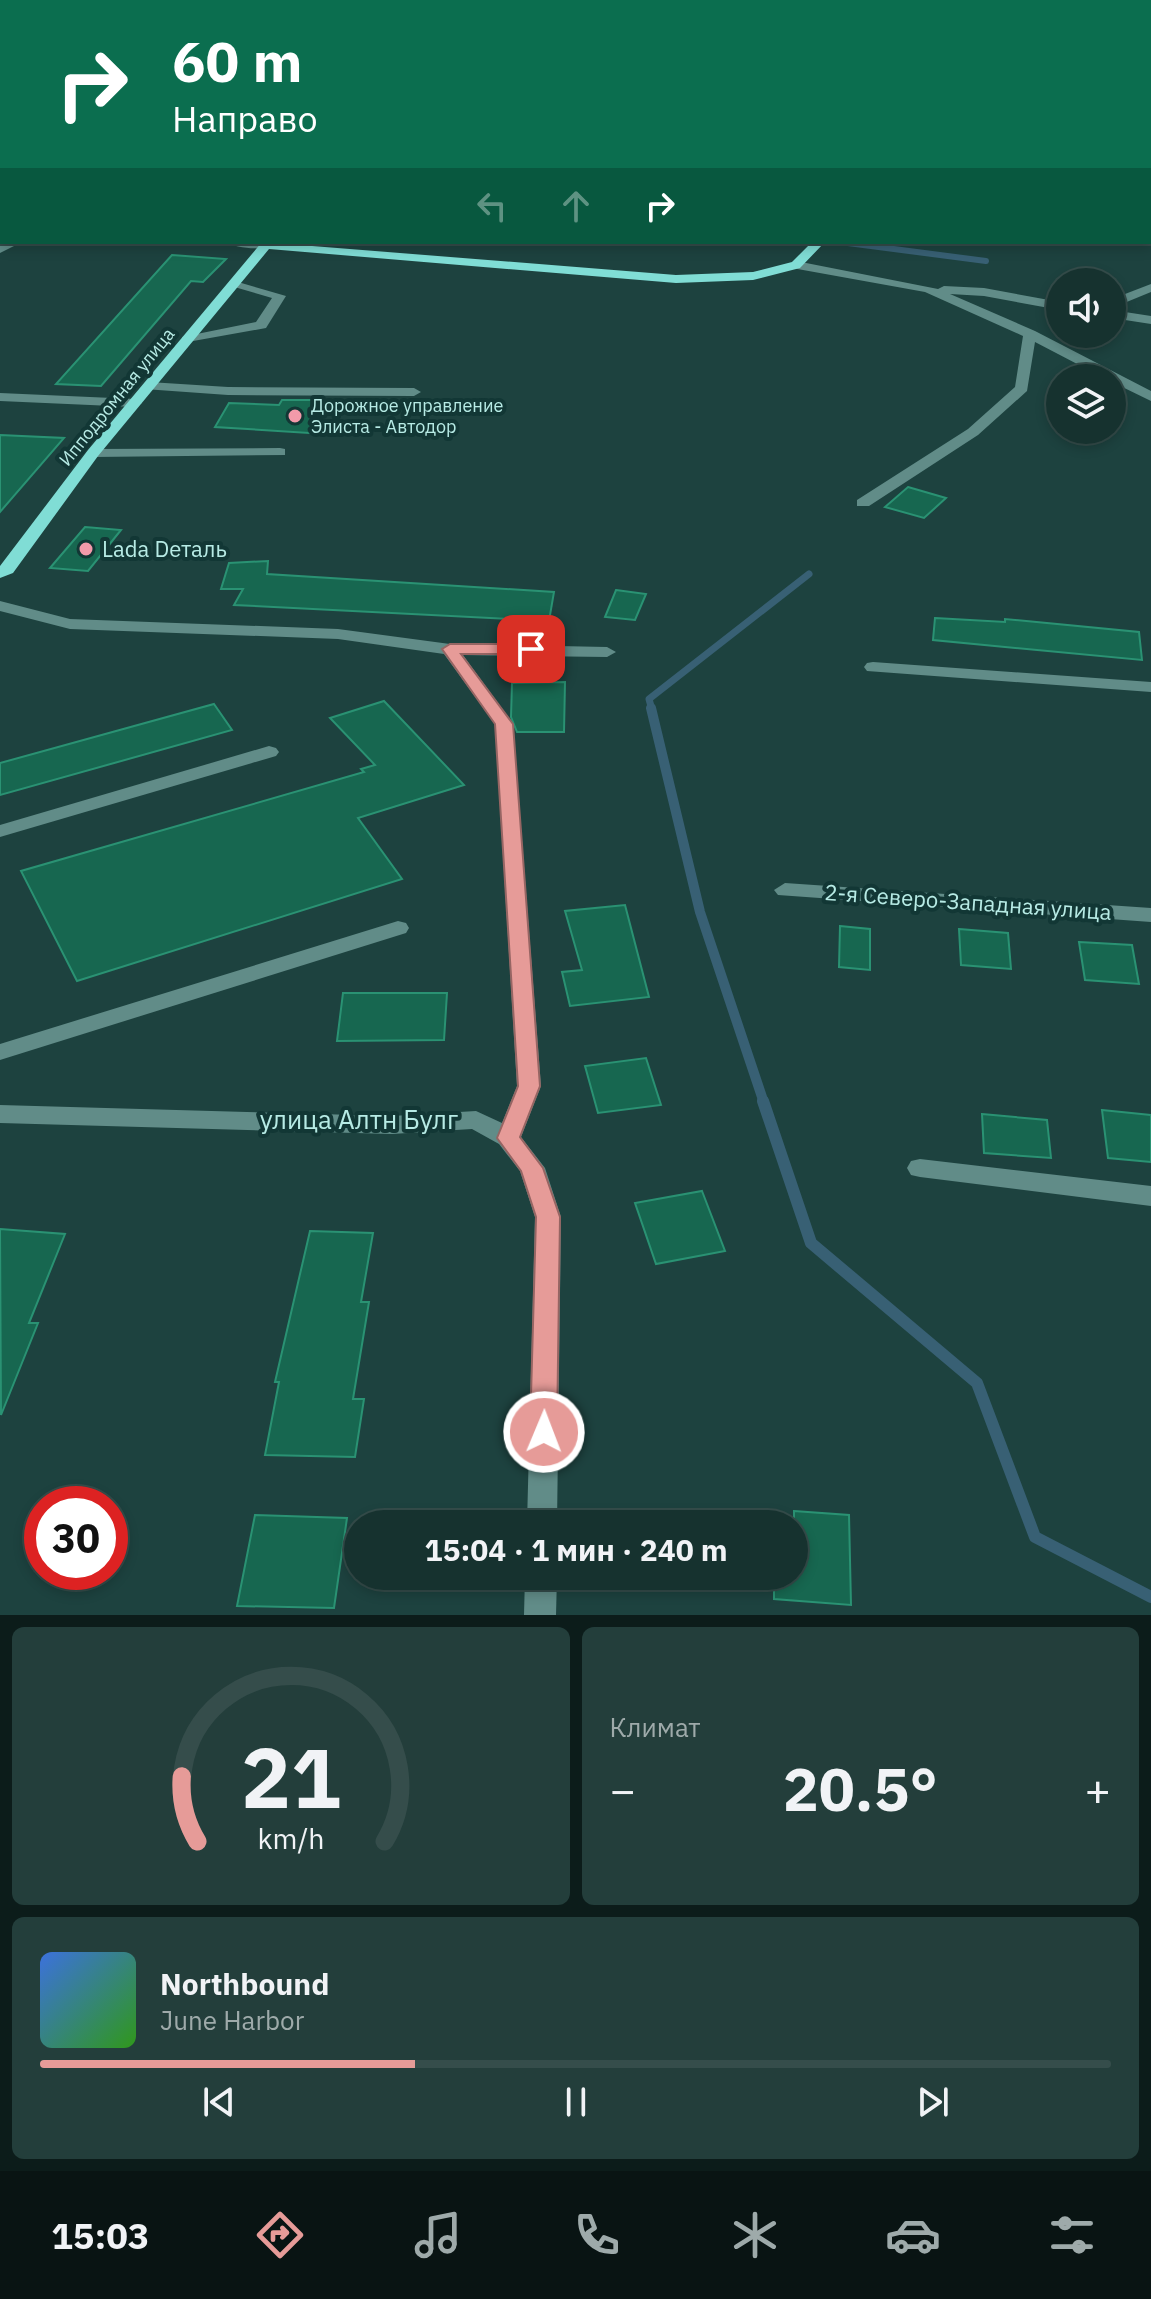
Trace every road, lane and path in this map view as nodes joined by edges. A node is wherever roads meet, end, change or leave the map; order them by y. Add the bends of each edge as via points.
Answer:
1 (254, 244) edge
2 (817, 244) edge
3 (266, 245) junction
4 (796, 265) junction
5 (235, 283) junction
6 (1151, 288) edge
7 (928, 289) junction
8 (1126, 298) edge
9 (1046, 303) edge
10 (1126, 316) edge
11 (1151, 320) edge
12 (1030, 334) junction
13 (187, 340) junction
14 (149, 386) junction
15 (414, 392) dead end
16 (0, 397) edge
17 (1151, 397) edge
18 (135, 403) junction
19 (280, 452) dead end
20 (93, 453) junction
21 (863, 503) dead end
22 (0, 573) edge
23 (0, 606) edge
24 (450, 649) junction
25 (607, 652) dead end
26 (873, 667) dead end
27 (1151, 687) edge
28 (269, 752) dead end
29 (0, 831) edge
30 (785, 890) dead end
31 (1151, 915) edge
32 (398, 928) dead end
33 (0, 1052) edge
34 (0, 1114) edge
35 (508, 1138) junction
36 (920, 1168) dead end
37 (1151, 1196) edge
38 (542, 1510) edge
39 (541, 1590) edge
40 (540, 1615) edge

1 - 3 street
2 - 4 main road
3 - 4 main road via 676,279 753,276
3 - 5 main road, Ипподромная улица
4 - 7 street
5 - 13 main road, Ипподромная улица
5 - 13 street via 280,296 261,325
6 - 8 street
7 - 9 street
7 - 12 street
10 - 11 street
12 - 17 street
12 - 21 street via 1022,388 973,432
13 - 14 main road, Ипподромная улица
14 - 15 street
14 - 18 main road, Ипподромная улица
16 - 18 street
18 - 20 main road, Ипподромная улица
19 - 20 street
20 - 22 main road, Ипподромная улица
23 - 24 street via 70,624 338,634
24 - 25 street
24 - 35 street via 504,724 529,1086
26 - 27 street
28 - 29 street
30 - 31 street, 2-я Северо-Западная улица
32 - 33 street
34 - 35 street, улица Алтн Булг via 392,1125 476,1120
35 - 38 street, улица Алтн Булг via 532,1168 548,1217
36 - 37 street
39 - 40 street

